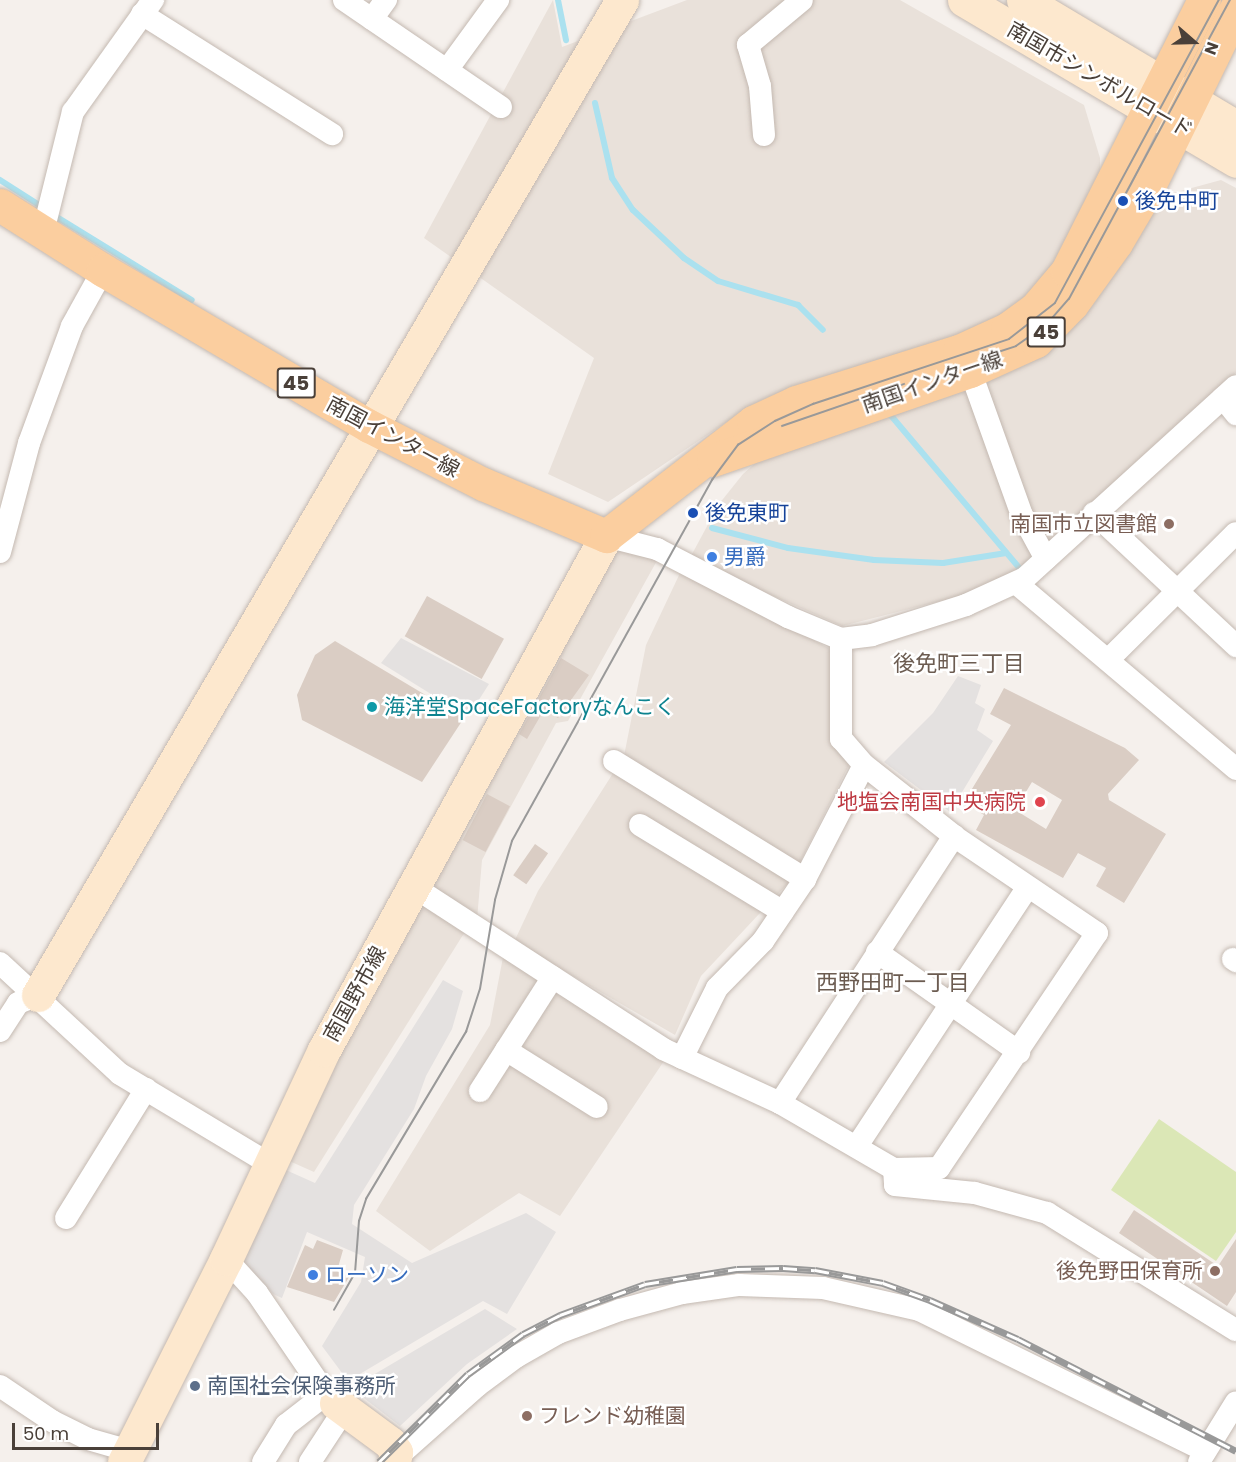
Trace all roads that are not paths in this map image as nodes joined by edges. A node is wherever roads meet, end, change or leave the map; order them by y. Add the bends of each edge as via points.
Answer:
1 (344, 0) edge
2 (386, 0) edge
3 (498, 0) edge
4 (622, 0) edge
5 (802, 0) edge
6 (964, 0) edge
7 (1023, 0) edge
8 (1204, 0) edge
9 (147, 7) edge
10 (1236, 8) edge
11 (372, 19) junction
12 (447, 70) junction
13 (1169, 105) junction
14 (501, 107) dead end
15 (1236, 127) edge
16 (332, 135) dead end
17 (764, 135) dead end
18 (1236, 161) edge
19 (0, 205) edge
20 (43, 232) junction
21 (103, 270) junction
22 (967, 360) junction
23 (1232, 399) edge
24 (369, 426) junction
25 (1094, 513) junction
26 (1236, 533) edge
27 (606, 536) junction
28 (0, 552) edge
29 (1046, 559) junction
30 (1016, 583) junction
31 (1176, 590) junction
32 (841, 639) junction
33 (1236, 646) edge
34 (1108, 660) junction
35 (614, 761) dead end
36 (864, 765) junction
37 (1236, 769) edge
38 (640, 825) dead end
39 (954, 836) junction
40 (805, 879) junction
41 (414, 887) junction
42 (1027, 888) junction
43 (783, 912) junction
44 (877, 952) junction
45 (0, 963) edge
46 (553, 977) junction
47 (38, 995) junction
48 (950, 1003) junction
49 (0, 1030) edge
50 (506, 1050) junction
51 (1019, 1052) junction
52 (682, 1058) junction
53 (146, 1089) junction
54 (480, 1091) dead end
55 (780, 1102) junction
56 (597, 1107) dead end
57 (857, 1146) junction
58 (268, 1163) junction
59 (894, 1169) junction
60 (66, 1218) dead end
61 (226, 1259) junction
62 (1236, 1330) edge
63 (0, 1386) edge
64 (335, 1402) junction
65 (1232, 1416) edge
66 (127, 1457) edge
67 (1202, 1457) edge
68 (395, 1460) edge
69 (263, 1462) edge
70 (310, 1462) edge

1 - 11 street
2 - 11 street
3 - 12 street
4 - 24 street
5 - 17 street via 748,45 760,86
6 - 13 street, 南国市シンボルロード
7 - 13 street, 南国市シンボルロード
8 - 13 main road, 南国インター線 / 45
9 - 16 street
9 - 20 street via 73,112
10 - 13 main road, 南国インター線 / 45
11 - 12 street
12 - 14 street
13 - 15 street, 南国市シンボルロード
13 - 18 street, 南国市シンボルロード
13 - 22 main road, 南国インター線 / 45 via 1146,192 1116,243 1062,316 1036,341
19 - 20 main road, 南国インター線 / 45
20 - 21 main road, 南国インター線 / 45
21 - 24 main road, 南国インター線 / 45
21 - 28 street via 72,326 29,443
22 - 27 main road, 南国インター線 / 45 via 756,448 694,465
22 - 29 street via 1022,515
23 - 25 street
24 - 27 main road, 南国インター線 / 45 via 483,484
24 - 47 street
25 - 29 street
25 - 31 street
26 - 31 street
27 - 32 street via 657,549 788,617
27 - 41 street, 南国野市線
29 - 30 street
30 - 32 street via 966,605 872,635
30 - 34 street
31 - 33 street
31 - 34 street
32 - 36 street via 841,739
34 - 37 street
35 - 40 street
36 - 39 street
36 - 40 street
38 - 43 street
39 - 42 street
39 - 44 street
40 - 43 street
41 - 46 street
41 - 58 street, 南国野市線 via 324,1050
42 - 48 street
42 - 51 street via 1096,933
43 - 52 street via 763,941 717,988
44 - 48 street
44 - 55 street
45 - 47 street
46 - 50 street
46 - 52 street
47 - 49 street via 18,1003
47 - 53 street via 120,1074
48 - 51 street
48 - 57 street
50 - 54 street
50 - 56 street
51 - 59 street via 939,1168
52 - 55 street
53 - 58 street
53 - 60 street
55 - 57 street
57 - 59 street
58 - 61 street, 南国野市線
59 - 62 street via 895,1185 975,1193 1047,1213
61 - 64 street via 257,1293
61 - 66 street, 南国野市線
63 - 66 street via 52,1421
64 - 68 street via 390,1443
64 - 69 street via 286,1425
64 - 70 street
65 - 67 street
67 - 68 street via 919,1310 823,1288 739,1285 682,1293 620,1310 558,1334 516,1357 477,1386

